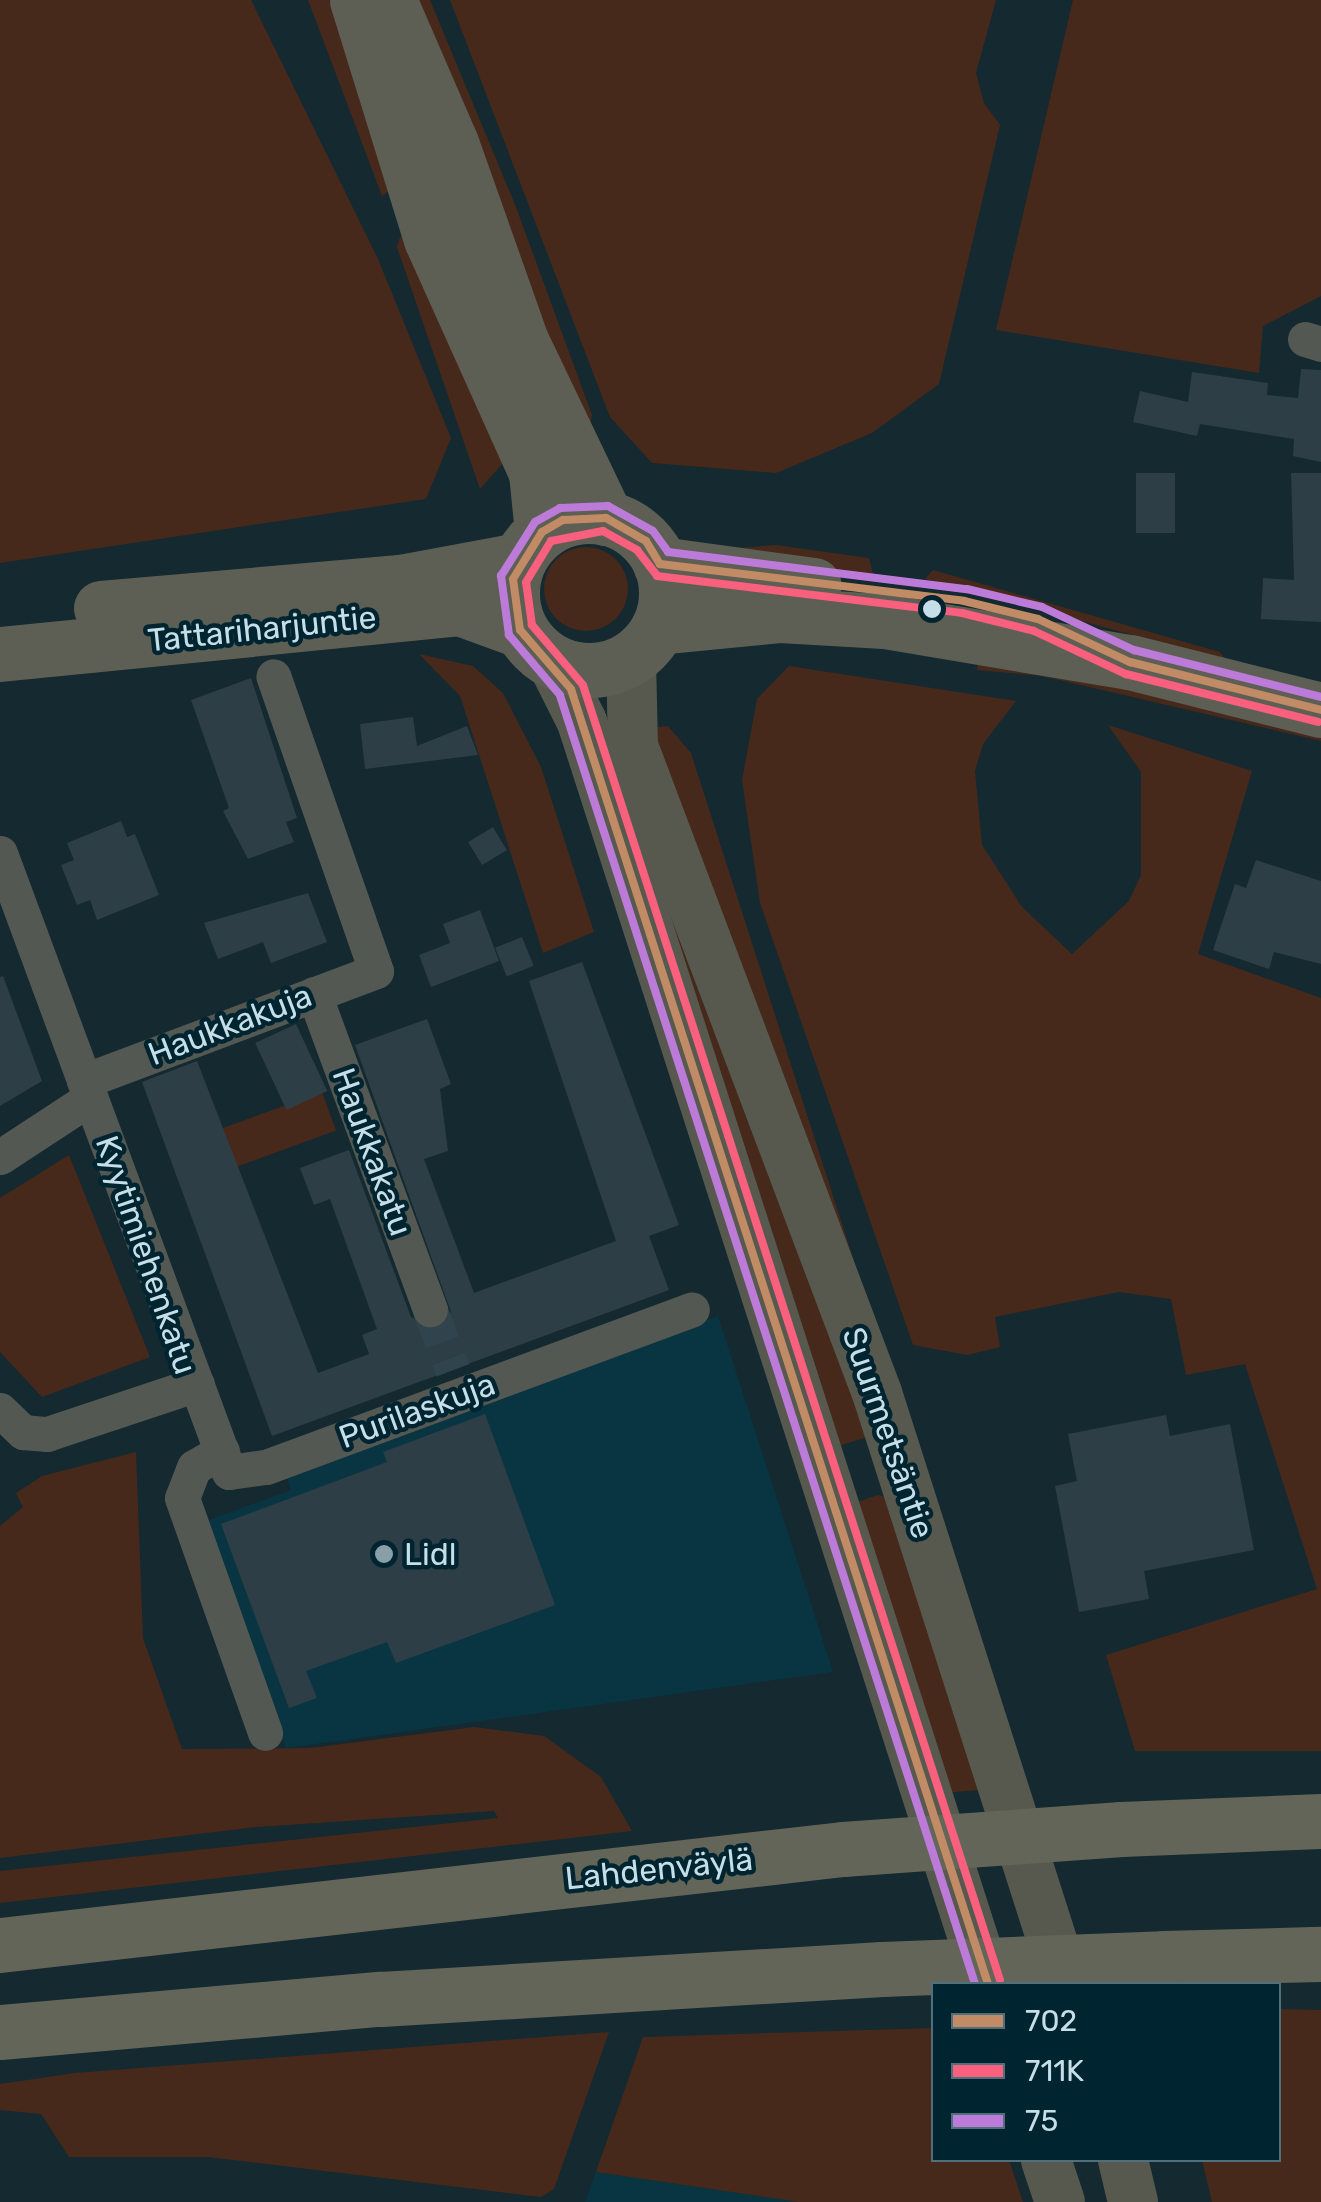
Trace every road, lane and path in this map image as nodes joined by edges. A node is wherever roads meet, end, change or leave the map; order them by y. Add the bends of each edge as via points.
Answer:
1 (358, 0) edge
2 (388, 0) edge
3 (606, 518) junction
4 (530, 546) junction
5 (660, 564) junction
6 (0, 620) edge
7 (644, 643) junction
8 (536, 646) junction
9 (0, 654) edge
10 (1130, 662) junction
11 (273, 676) dead end
12 (1321, 710) edge
13 (0, 853) edge
14 (314, 994) junction
15 (87, 1090) junction
16 (0, 1157) edge
17 (692, 1309) dead end
18 (430, 1310) tunnel mouth
19 (197, 1384) junction
20 (0, 1410) edge
21 (222, 1451) junction
22 (265, 1733) dead end
23 (1321, 1821) edge
24 (0, 1945) edge
25 (1321, 1954) edge
26 (987, 1982) edge
27 (1065, 1982) edge
28 (0, 2032) edge
29 (1047, 2162) edge
30 (1123, 2162) edge
31 (1060, 2202) edge
32 (1133, 2202) edge

1 - 4 main road via 430,239 536,473
2 - 3 main road via 452,144 522,343
3 - 4 main road via 563,520
3 - 5 main road via 646,541
4 - 6 main road, Tattariharjuntie via 400,582
4 - 8 main road via 512,604
5 - 7 main road via 666,599
5 - 10 main road via 964,601 1038,619
7 - 8 main road via 601,670
7 - 10 main road via 780,615 884,622
7 - 27 main road, Suurmetsäntie via 633,746 877,1393
8 - 9 main road, Tattariharjuntie via 459,608
8 - 26 main road via 588,738
10 - 12 main road
11 - 14 street, Haukkakuja via 376,971
13 - 15 street, Kyytimiehenkatu
14 - 15 street, Haukkakuja
14 - 18 street, Haukkakatu
15 - 16 street, Kyytimiehenkatu
15 - 19 street, Kyytimiehenkatu
17 - 21 street, Purilaskuja via 458,1382 266,1467 230,1472
19 - 20 street, Kyytimiehenkatu via 48,1434 23,1432
19 - 21 street
21 - 22 street via 194,1467 182,1498
23 - 24 highway, Lahdenväylä, bridge via 843,1849
25 - 28 highway, bridge via 882,1969 381,1998
29 - 31 main road
30 - 32 main road

